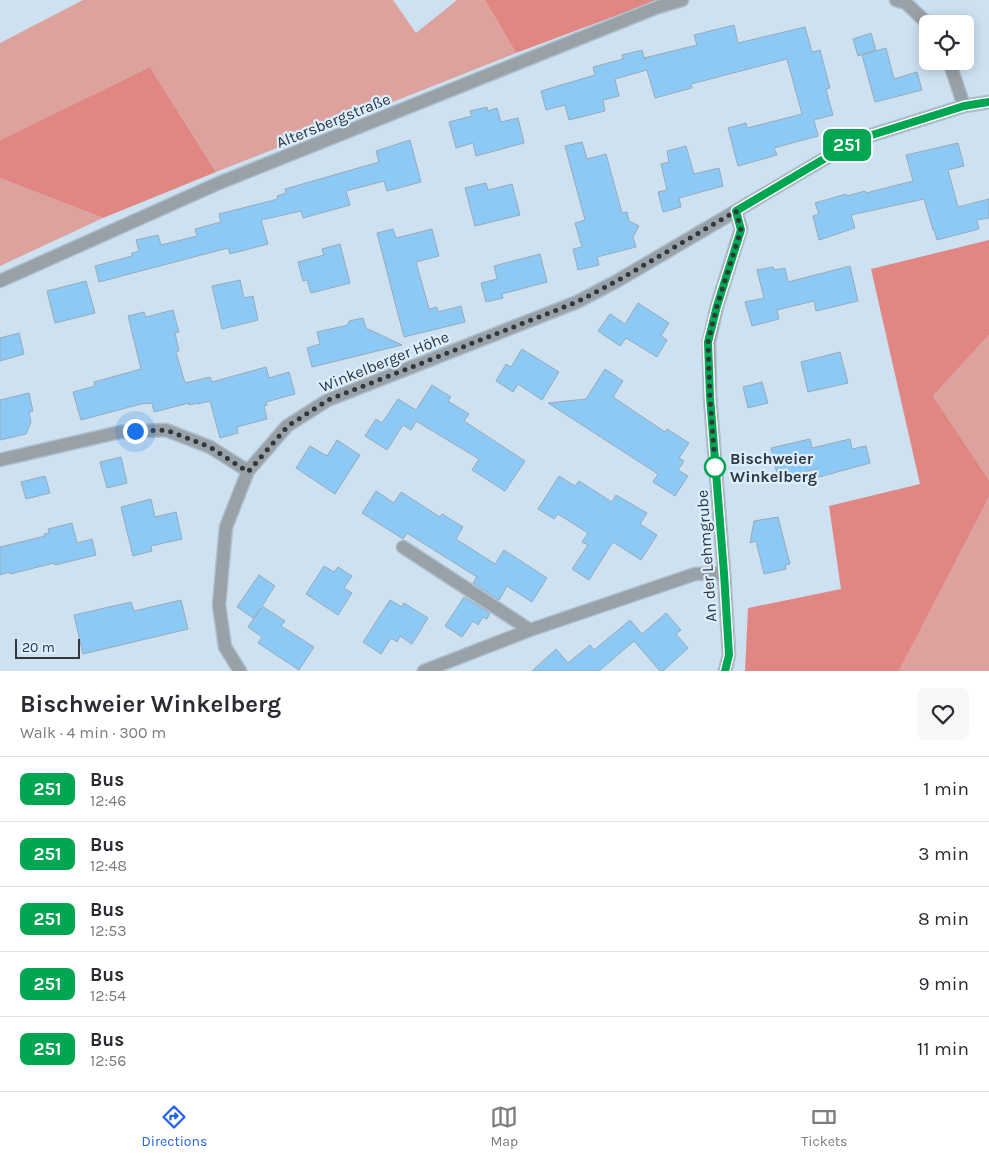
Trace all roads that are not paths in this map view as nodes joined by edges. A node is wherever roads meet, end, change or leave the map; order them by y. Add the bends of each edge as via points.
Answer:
1 (682, 0) edge
2 (896, 0) edge
3 (919, 15) edge
4 (952, 70) edge
5 (989, 102) edge
6 (964, 106) junction
7 (736, 211) junction
8 (0, 281) edge
9 (0, 460) edge
10 (248, 472) junction
11 (403, 547) dead end
12 (724, 573) junction
13 (530, 630) junction
14 (240, 671) edge
15 (424, 671) edge
16 (725, 671) edge

1 - 8 street, Altersbergstraße via 219,183
2 - 3 street via 906,3
4 - 6 street
5 - 6 street
6 - 7 street via 856,140
7 - 10 street, Winkelberger Höhe via 577,302 328,400 288,426
7 - 12 street, An der Lehmgrube via 741,230 708,342
9 - 10 street via 120,432 166,430 210,447
10 - 14 street, Winkelberger Höhe via 226,527 219,605 225,647
11 - 13 street
12 - 13 street via 696,574
12 - 16 street, An der Lehmgrube via 729,655
13 - 15 street

